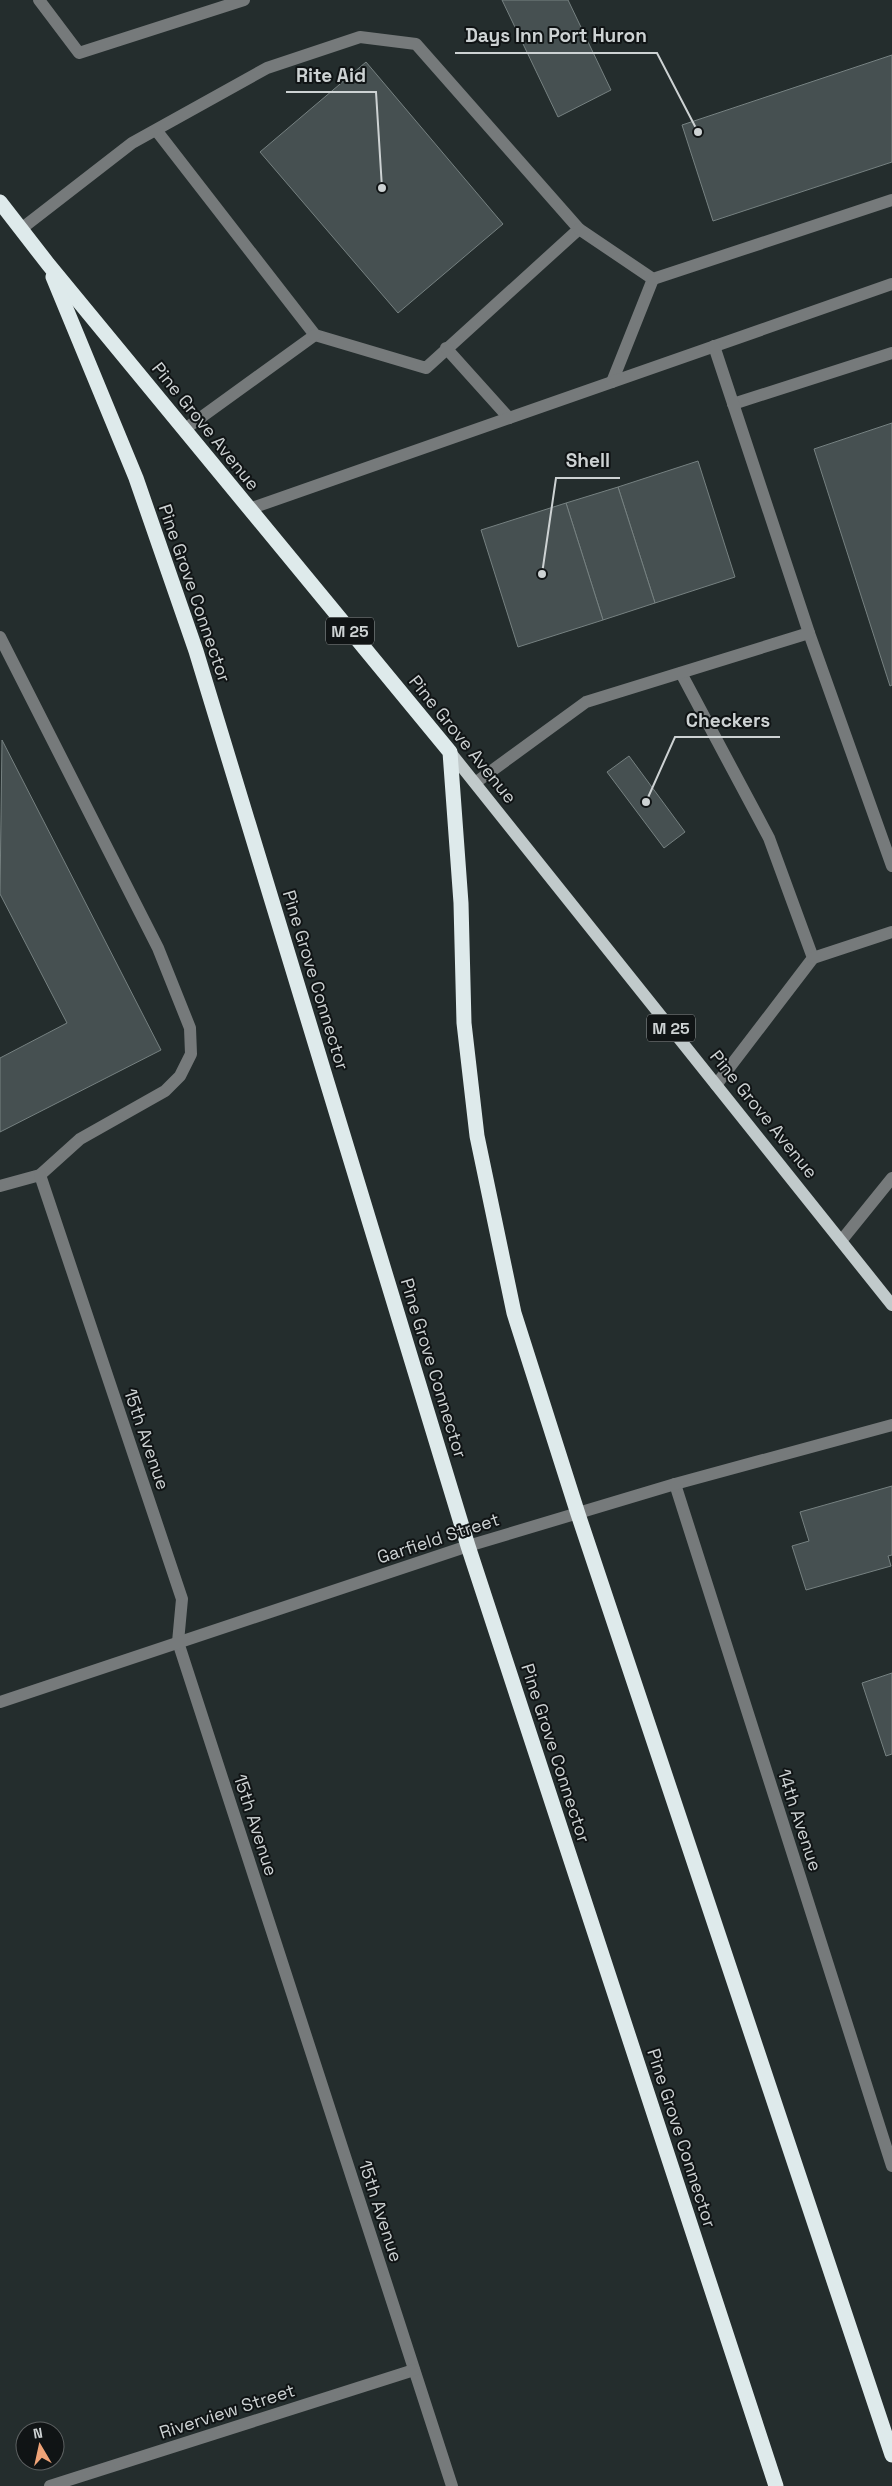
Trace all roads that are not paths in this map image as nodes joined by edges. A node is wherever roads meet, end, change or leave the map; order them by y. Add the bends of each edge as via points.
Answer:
1 (40, 0) edge
2 (244, 0) edge
3 (156, 130) junction
4 (892, 200) edge
5 (0, 202) edge
6 (21, 229) junction
7 (579, 229) junction
8 (48, 264) junction
9 (654, 279) junction
10 (892, 284) edge
11 (314, 336) junction
12 (714, 346) junction
13 (446, 348) junction
14 (892, 353) edge
15 (612, 382) junction
16 (733, 404) junction
17 (509, 418) junction
18 (185, 429) junction
19 (249, 509) junction
20 (809, 633) junction
21 (0, 637) edge
22 (681, 673) junction
23 (450, 752) junction
24 (475, 783) junction
25 (892, 866) edge
26 (892, 932) edge
27 (813, 958) junction
28 (716, 1085) junction
29 (40, 1175) junction
30 (892, 1178) edge
31 (0, 1186) edge
32 (841, 1241) junction
33 (892, 1304) edge
34 (892, 1424) edge
35 (675, 1484) junction
36 (578, 1514) junction
37 (468, 1546) junction
38 (178, 1642) junction
39 (0, 1702) edge
40 (892, 2166) edge
41 (414, 2370) junction
42 (892, 2454) edge
43 (50, 2486) edge
44 (452, 2486) edge
45 (776, 2486) edge

1 - 2 street via 79,53
3 - 6 street via 132,142
3 - 7 street via 267,68 360,37 416,44
3 - 11 street
4 - 9 street
5 - 6 highway, Pine Grove Avenue / M 25
6 - 8 highway, Pine Grove Avenue / M 25
7 - 9 street
7 - 13 street
8 - 18 highway, Pine Grove Avenue / M 25
8 - 37 highway, Pine Grove Connector via 136,478 196,651
9 - 15 street
10 - 12 street
11 - 13 street via 426,368
11 - 18 street
12 - 15 street
12 - 16 street
13 - 17 street
14 - 16 street
15 - 17 street
16 - 20 street
17 - 19 street
18 - 19 highway, Pine Grove Avenue / M 25
19 - 23 highway, Pine Grove Avenue / M 25
20 - 22 street
20 - 25 street
21 - 29 street via 132,894 190,1028 191,1054 180,1076 170,1086 80,1139
22 - 24 street via 586,702
22 - 27 street via 769,838
23 - 24 main road, Pine Grove Avenue / M 25
23 - 36 highway via 461,903 464,1023 477,1136 514,1313
24 - 28 main road, Pine Grove Avenue / M 25
26 - 27 street
27 - 28 street
28 - 32 main road, Pine Grove Avenue / M 25
29 - 31 street
29 - 38 street, 15th Avenue via 182,1599
30 - 32 street
32 - 33 main road, Pine Grove Avenue / M 25
34 - 35 street, Garfield Street
35 - 36 street, Garfield Street
35 - 40 street, 14th Avenue
36 - 37 street, Garfield Street
36 - 42 highway
37 - 38 street, Garfield Street
37 - 45 highway, Pine Grove Connector
38 - 39 street, Garfield Street
38 - 41 street, 15th Avenue
41 - 43 street, Riverview Street
41 - 44 street, 15th Avenue

